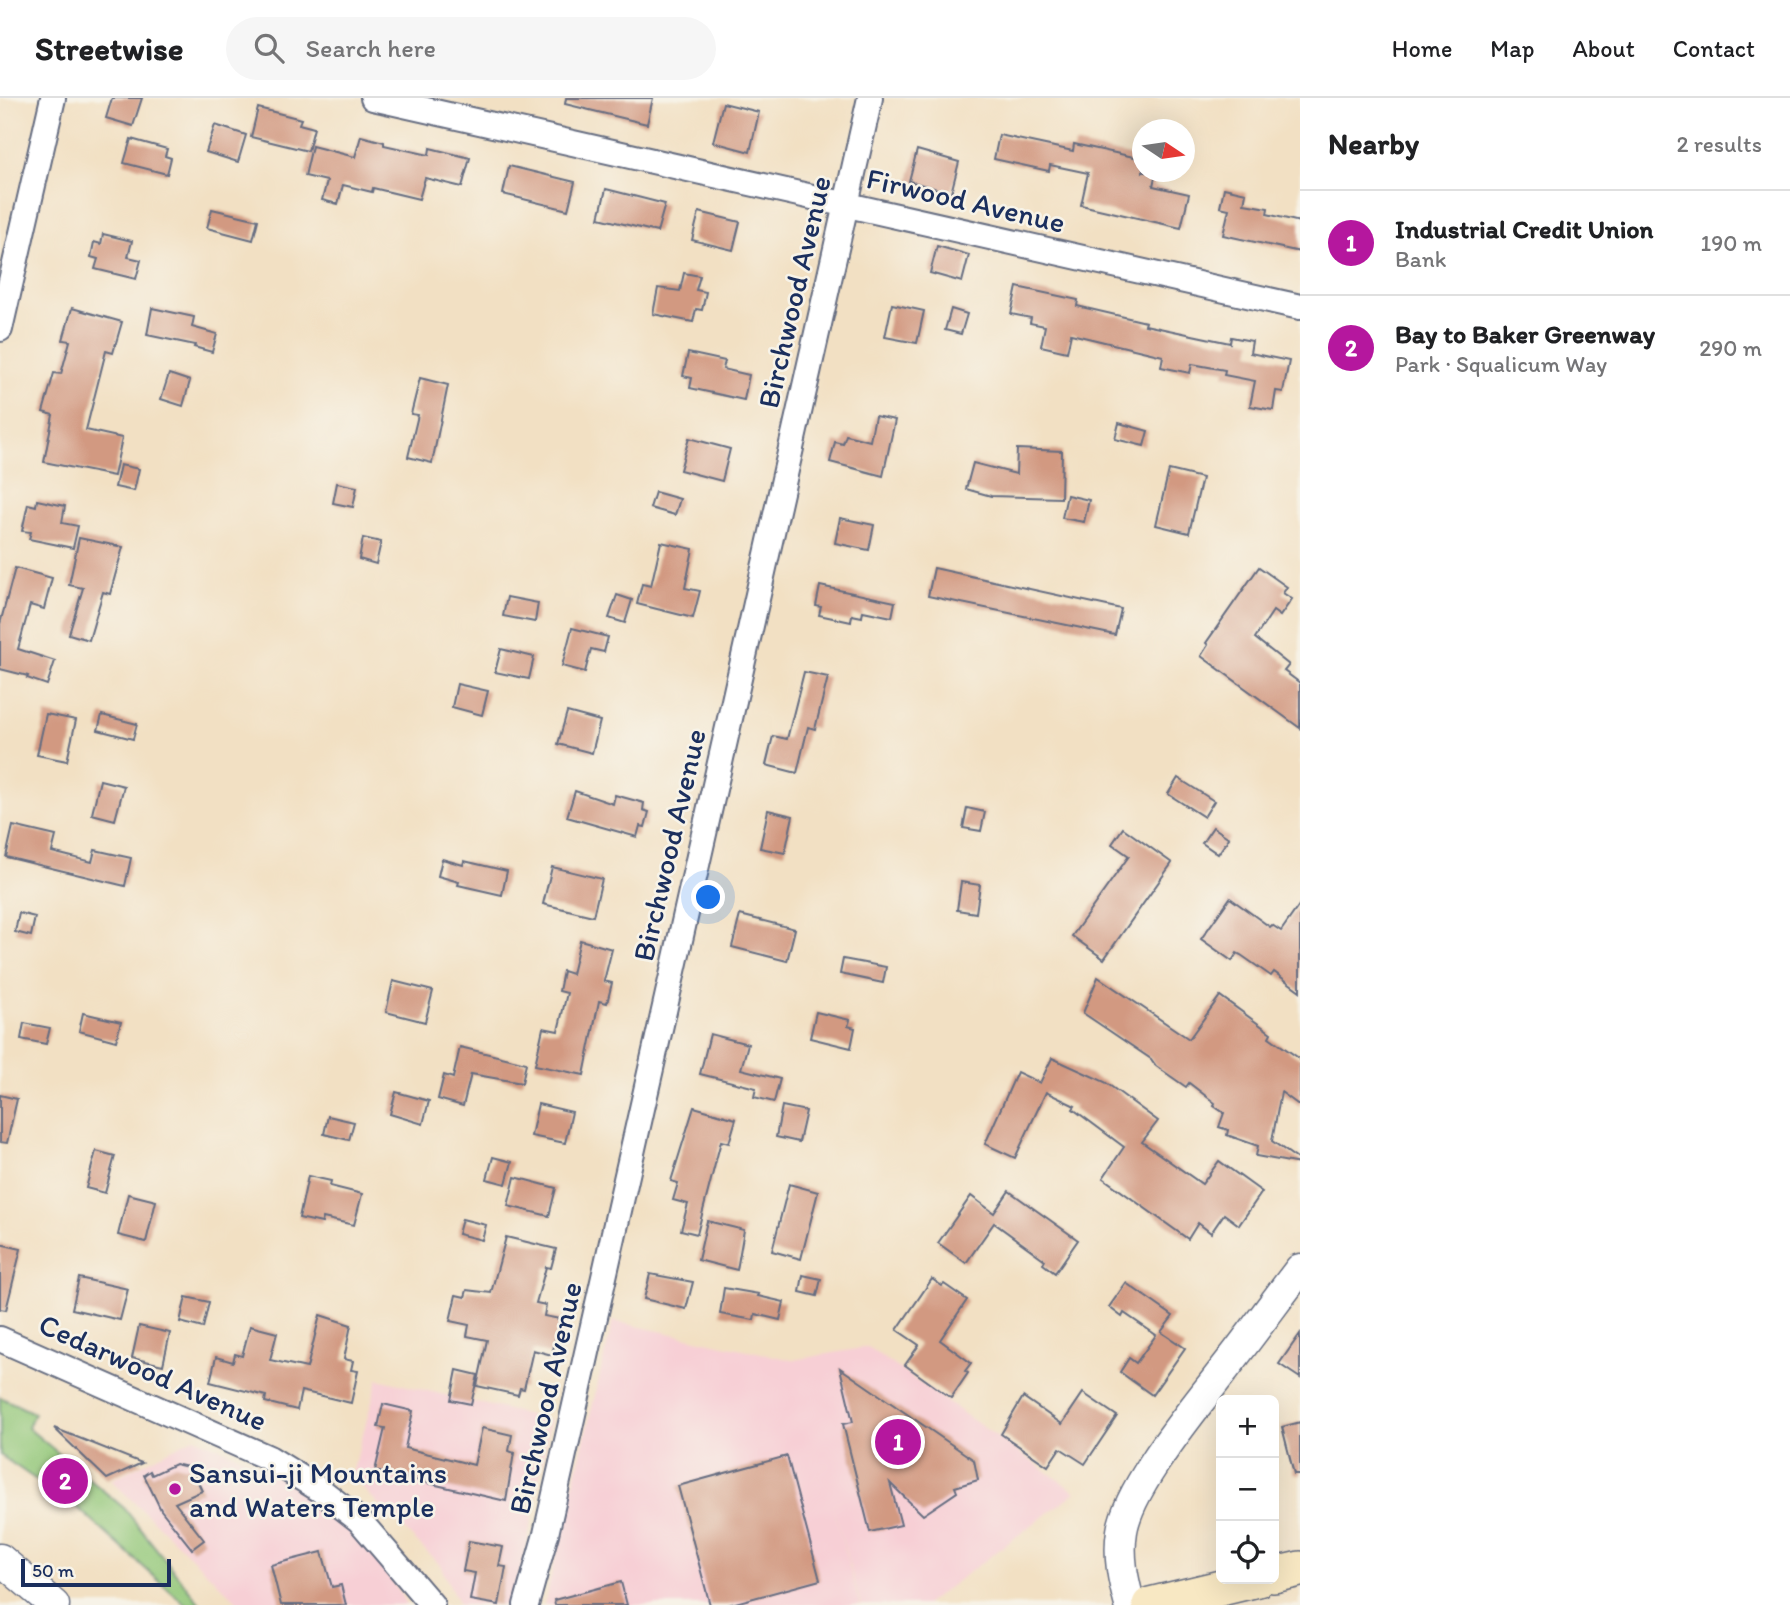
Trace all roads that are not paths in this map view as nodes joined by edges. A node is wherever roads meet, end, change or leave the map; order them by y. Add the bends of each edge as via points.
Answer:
1 (53, 98) edge
2 (373, 98) edge
3 (870, 98) edge
4 (845, 206) junction
5 (1300, 307) edge
6 (0, 329) edge
7 (1300, 1269) edge
8 (0, 1339) edge
9 (0, 1559) edge
10 (1300, 1569) edge
11 (1279, 1574) edge
12 (1237, 1584) edge
13 (54, 1605) edge
14 (432, 1605) edge
15 (526, 1605) edge
16 (1130, 1605) edge
17 (1150, 1605) edge

1 - 6 street
2 - 4 street, Firwood Avenue
3 - 4 street, Birchwood Avenue
4 - 5 street, Firwood Avenue
4 - 15 street, Birchwood Avenue via 552,1508
7 - 16 street via 1180,1427 1127,1513 1120,1558
8 - 14 street, Cedarwood Avenue via 269,1458 359,1520
9 - 13 street
10 - 11 main road
12 - 17 main road

